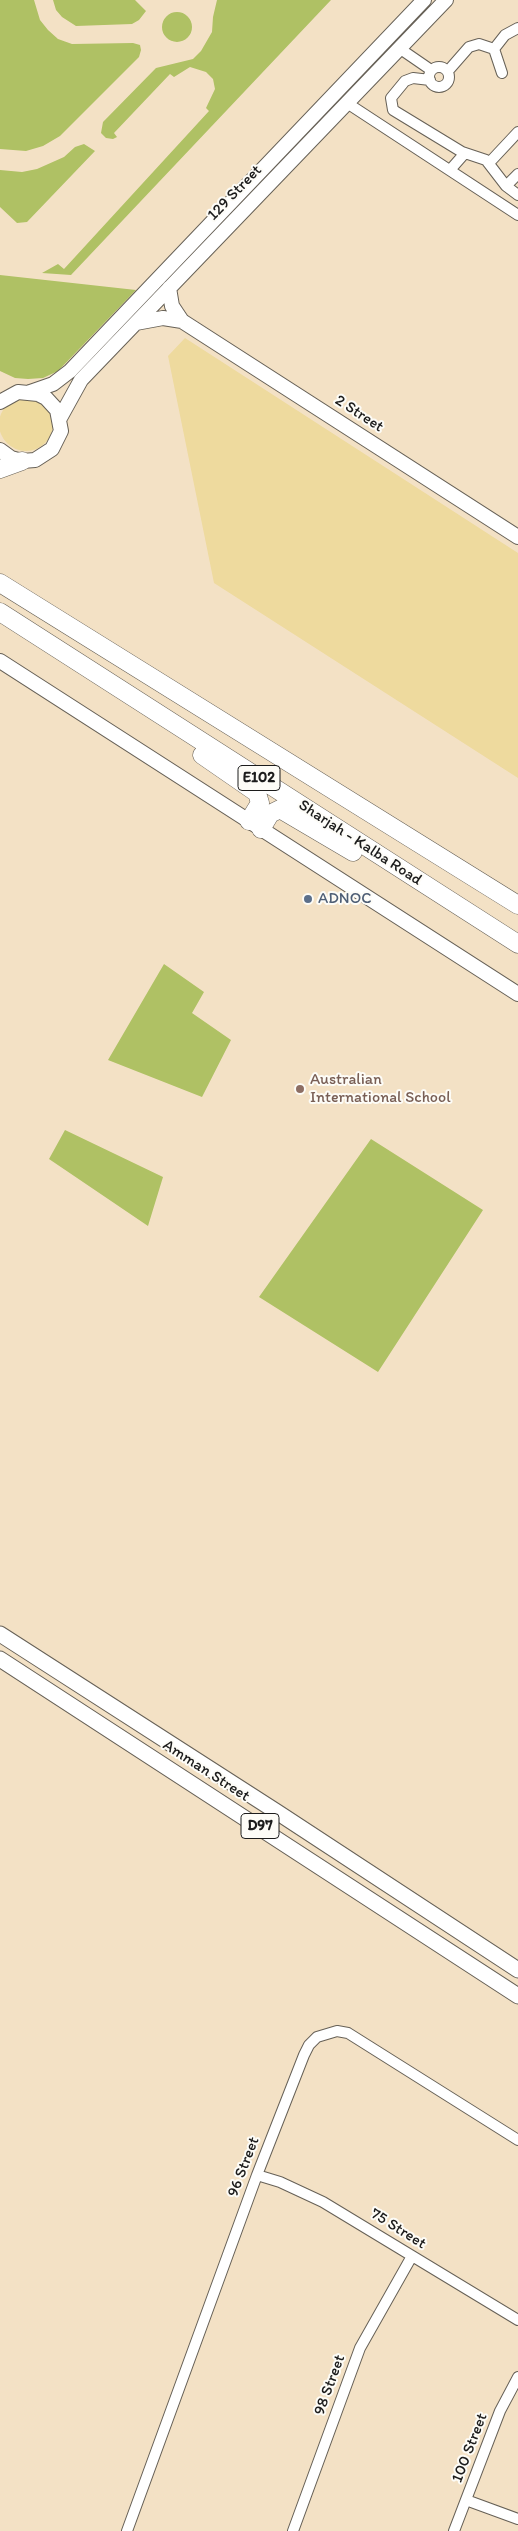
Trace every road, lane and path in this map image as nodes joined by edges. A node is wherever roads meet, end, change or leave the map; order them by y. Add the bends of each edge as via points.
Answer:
1 (424, 0) edge
2 (446, 0) edge
3 (518, 28) edge
4 (399, 48) junction
5 (494, 48) junction
6 (448, 71) junction
7 (502, 73) dead end
8 (431, 75) junction
9 (347, 103) junction
10 (518, 132) edge
11 (465, 153) junction
12 (489, 163) junction
13 (450, 170) junction
14 (518, 174) edge
15 (506, 186) junction
16 (518, 195) edge
17 (518, 215) edge
18 (169, 288) junction
19 (182, 321) junction
20 (136, 324) junction
21 (0, 386) edge
22 (24, 392) junction
23 (0, 402) edge
24 (60, 418) junction
25 (0, 450) edge
26 (22, 461) junction
27 (0, 469) edge
28 (518, 537) edge
29 (0, 573) edge
30 (0, 583) edge
31 (0, 612) edge
32 (0, 662) edge
33 (140, 701) junction
34 (220, 721) junction
35 (255, 825) junction
36 (419, 881) junction
37 (518, 905) edge
38 (518, 944) edge
39 (518, 994) edge
40 (0, 1634) edge
41 (0, 1659) edge
42 (518, 1970) edge
43 (518, 1996) edge
44 (518, 2140) edge
45 (257, 2175) junction
46 (412, 2256) junction
47 (518, 2320) edge
48 (518, 2377) edge
49 (466, 2500) junction
50 (518, 2519) edge
51 (127, 2531) edge
52 (293, 2531) edge
53 (454, 2531) edge

1 - 22 street, 129 Street via 70,371 53,384
2 - 4 street, 129 Street
3 - 5 street via 505,35
4 - 8 street
4 - 9 street, 129 Street
5 - 6 street via 479,44 469,47
5 - 7 street
6 - 8 street via 442,67
6 - 8 street via 450,79 442,86 435,86
8 - 11 street via 405,81 392,96 392,110
9 - 13 street
9 - 18 street, 129 Street
10 - 12 street
11 - 12 street
11 - 13 street
12 - 15 street
13 - 17 street
14 - 15 street
15 - 16 street
18 - 19 street via 172,306
18 - 20 street, 129 Street
19 - 20 street via 163,318
19 - 28 street, 2 Street
20 - 24 street, 129 Street via 81,380
21 - 22 street
22 - 23 street, 129 Street
22 - 24 street via 46,398
24 - 26 street, 129 Street via 61,431 52,449 34,460
25 - 26 street
26 - 27 highway
29 - 34 highway via 182,692
30 - 34 highway, Sharjah - Kalba Road / E102
31 - 33 highway, Sharjah - Kalba Road / E102
32 - 35 street
33 - 35 highway via 164,729 257,793 260,804
33 - 36 highway, Sharjah - Kalba Road / E102
34 - 37 highway, Sharjah - Kalba Road / E102
35 - 36 highway via 280,809 385,872
35 - 39 street
36 - 38 highway, Sharjah - Kalba Road / E102
40 - 42 main road, Amman Street / D97
41 - 43 main road, Amman Street / D97
44 - 45 street, 96 Street via 358,2038 337,2031 317,2037 309,2045
45 - 46 street, 75 Street via 323,2202
45 - 51 street, 96 Street
46 - 47 street, 75 Street
46 - 52 street, 98 Street via 360,2348
48 - 49 street, 100 Street via 500,2411
49 - 50 street
49 - 53 street, 100 Street

